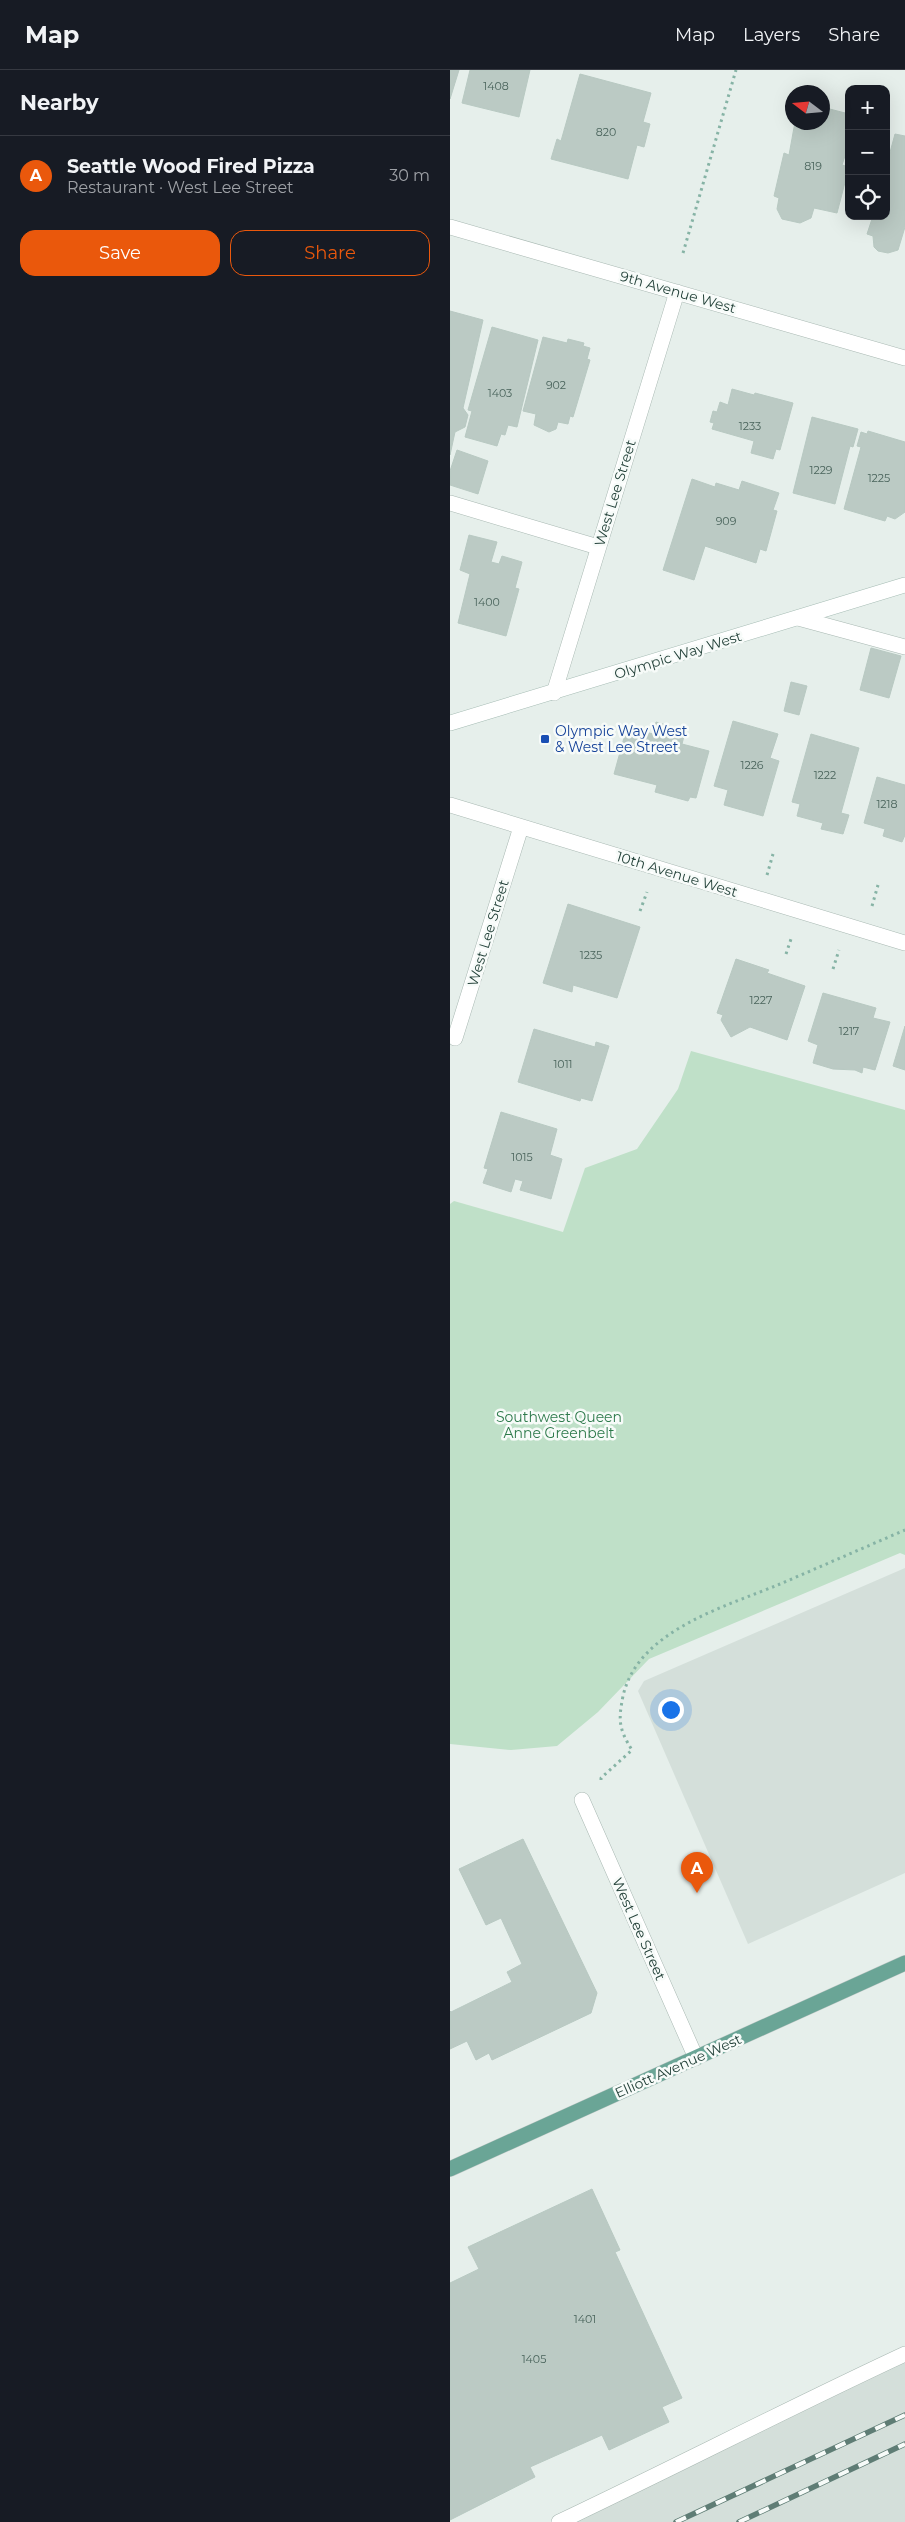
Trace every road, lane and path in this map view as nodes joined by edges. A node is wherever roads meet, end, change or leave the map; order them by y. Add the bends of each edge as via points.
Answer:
1 (736, 70) edge
2 (450, 227) edge
3 (683, 253) dead end
4 (677, 292) junction
5 (905, 358) edge
6 (450, 503) edge
7 (598, 547) junction
8 (905, 584) edge
9 (798, 618) junction
10 (905, 647) edge
11 (554, 693) junction
12 (450, 723) edge
13 (450, 805) edge
14 (521, 827) junction
15 (905, 943) edge
16 (452, 1040) edge
17 (905, 1530) edge
18 (601, 1784) dead end
19 (582, 1800) dead end
20 (905, 1963) edge
21 (696, 2058) junction
22 (450, 2169) edge
23 (905, 2354) edge
24 (560, 2522) edge

1 - 3 path
2 - 4 street, 9th Avenue West
4 - 5 street, 9th Avenue West
4 - 7 street, West Lee Street
6 - 7 street
7 - 11 street, West Lee Street
8 - 9 street, Olympic Way West
9 - 10 street
9 - 11 street, Olympic Way West
11 - 12 street, Olympic Way West
13 - 14 street, 10th Avenue West
14 - 15 street, 10th Avenue West
14 - 16 street, West Lee Street
17 - 18 path via 720,1607 667,1635 650,1649 626,1683 619,1713 620,1732 632,1750 601,1778
19 - 21 street, West Lee Street
20 - 21 main road, Elliott Avenue West
21 - 22 main road, Elliott Avenue West
23 - 24 street

